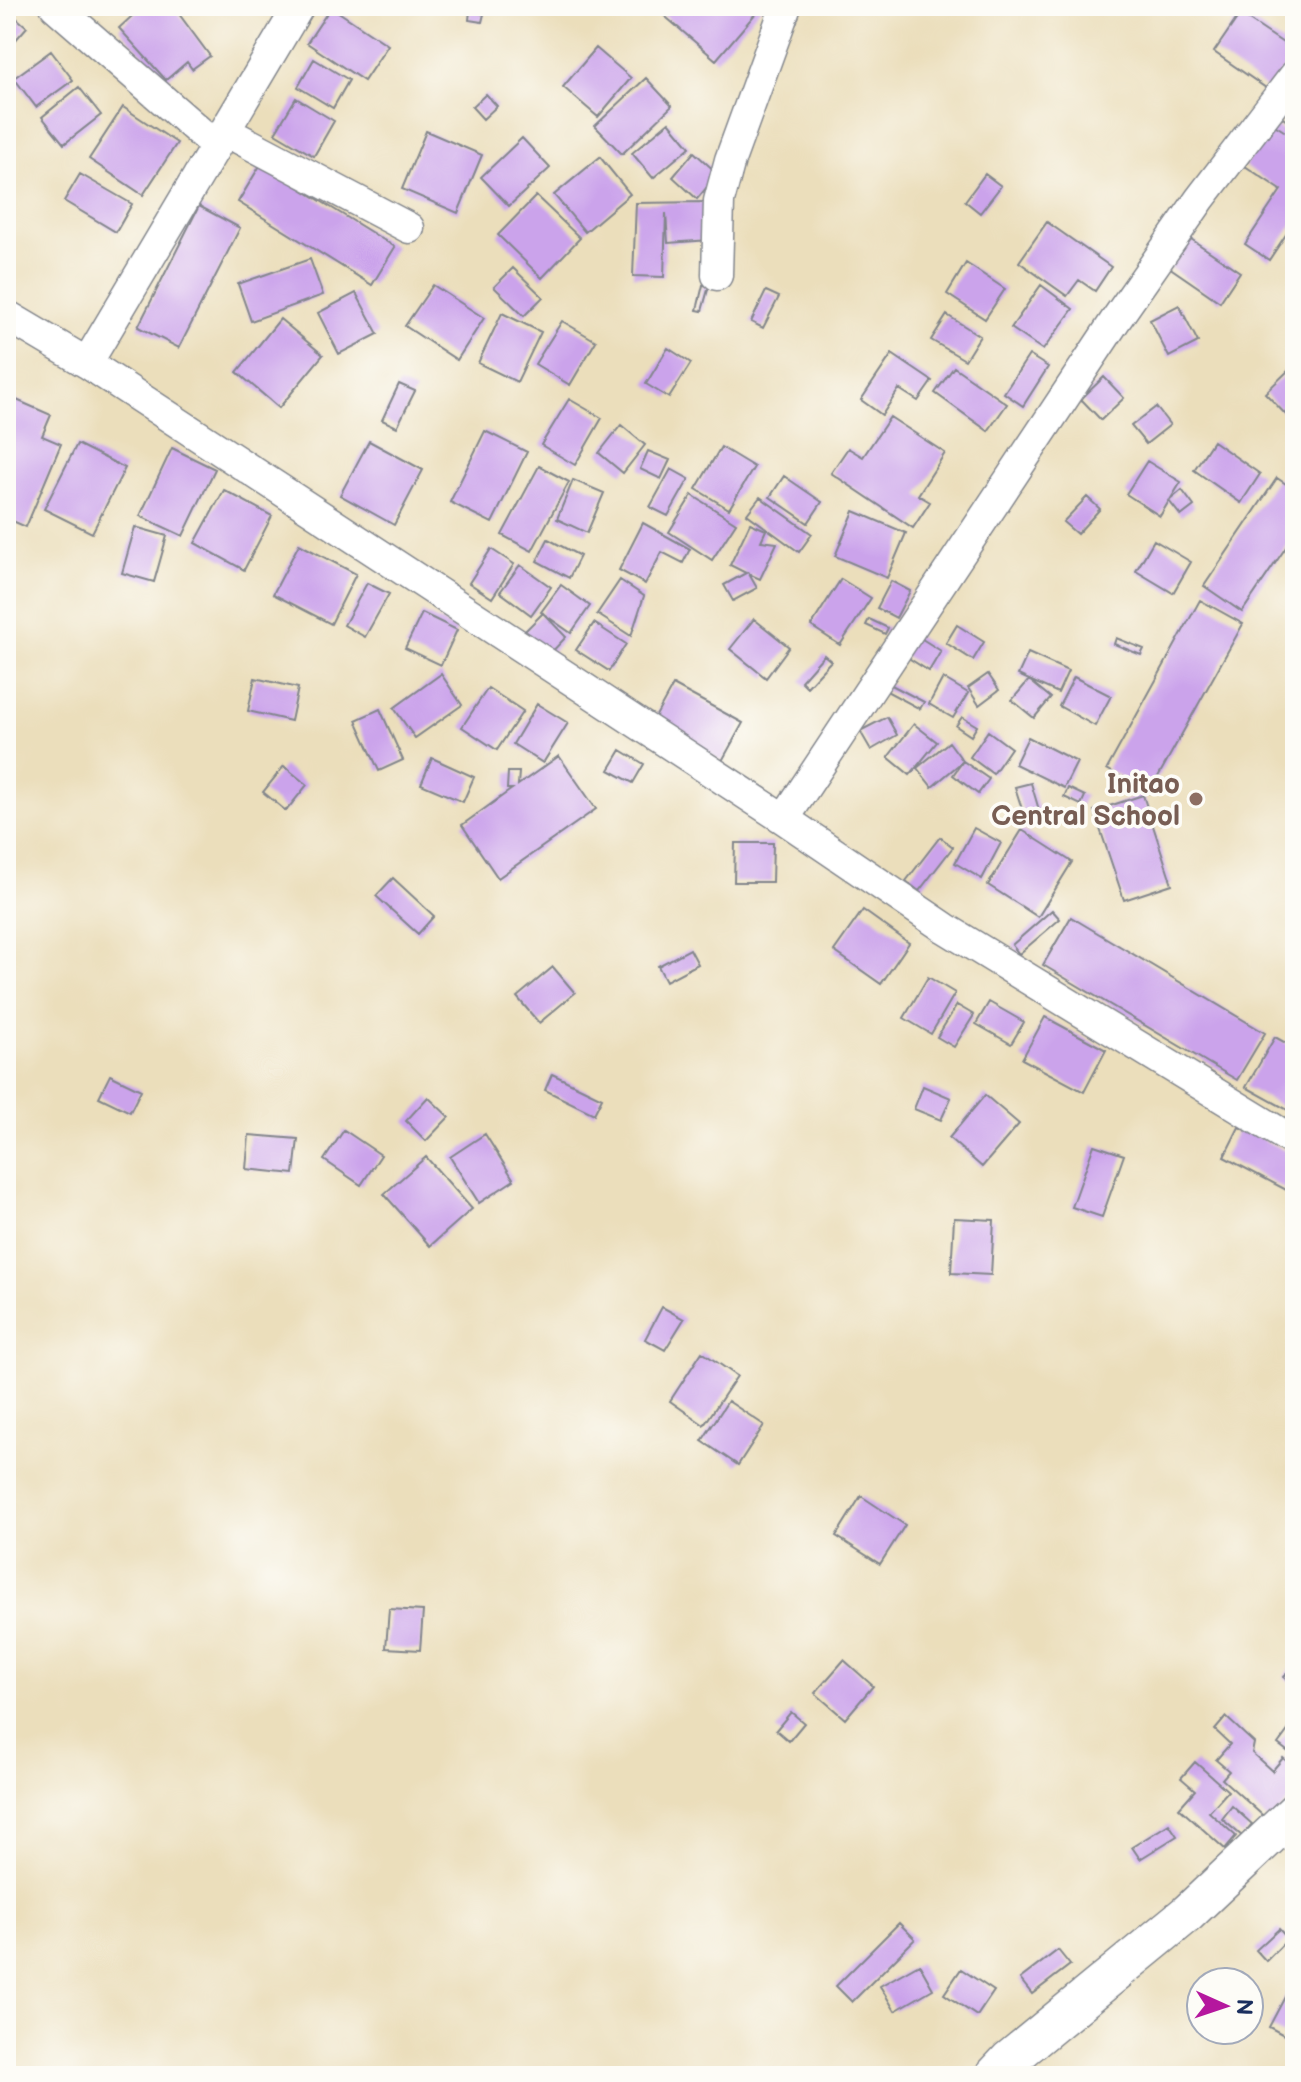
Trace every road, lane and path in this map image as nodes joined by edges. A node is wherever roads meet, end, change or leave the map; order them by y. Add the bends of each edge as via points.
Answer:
1 (55, 6) edge
2 (299, 6) edge
3 (786, 6) edge
4 (1295, 75) edge
5 (220, 138) junction
6 (409, 228) dead end
7 (717, 275) dead end
8 (6, 315) edge
9 (87, 363) junction
10 (784, 819) junction
11 (1295, 1142) edge
12 (1295, 1812) edge
13 (994, 2076) edge

1 - 5 street
2 - 5 street
3 - 7 street via 719,201
4 - 10 street via 1115,321
5 - 6 street
5 - 9 street
8 - 9 street
9 - 10 street
10 - 11 street via 945,928
12 - 13 street via 1188,1913

